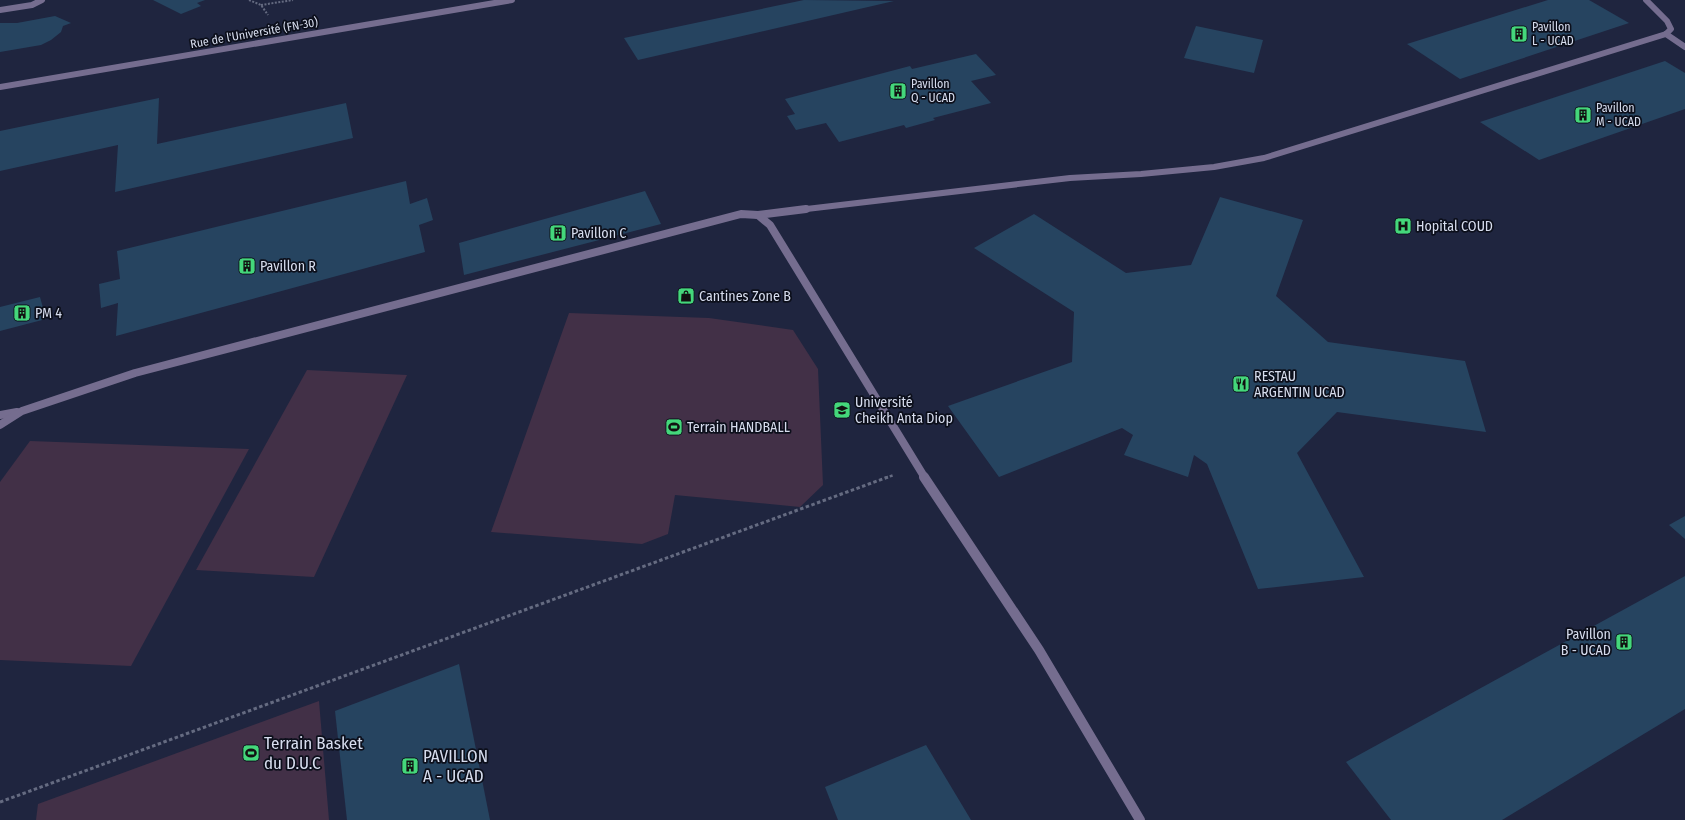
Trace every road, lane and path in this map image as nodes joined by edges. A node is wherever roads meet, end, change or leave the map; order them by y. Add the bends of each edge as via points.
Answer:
1 (42, 0) edge
2 (249, 0) edge
3 (293, 0) edge
4 (512, 0) edge
5 (1646, 0) edge
6 (261, 5) junction
7 (0, 10) edge
8 (272, 21) dead end
9 (1666, 34) junction
10 (1685, 47) edge
11 (0, 87) edge
12 (758, 215) junction
13 (22, 411) junction
14 (0, 415) edge
15 (0, 425) edge
16 (917, 467) junction
17 (0, 802) edge
18 (1140, 820) edge

1 - 7 street via 32,5
2 - 6 path
3 - 6 path
4 - 11 street, Rue de l'Université (FN-30)
5 - 9 street via 1667,21 1671,29
6 - 8 path
9 - 10 street
9 - 12 street via 1264,158 1214,167 1070,178
12 - 13 street via 741,214 150,369
12 - 16 street via 770,225
13 - 14 street
13 - 15 street
16 - 17 path
16 - 18 street via 1039,650

